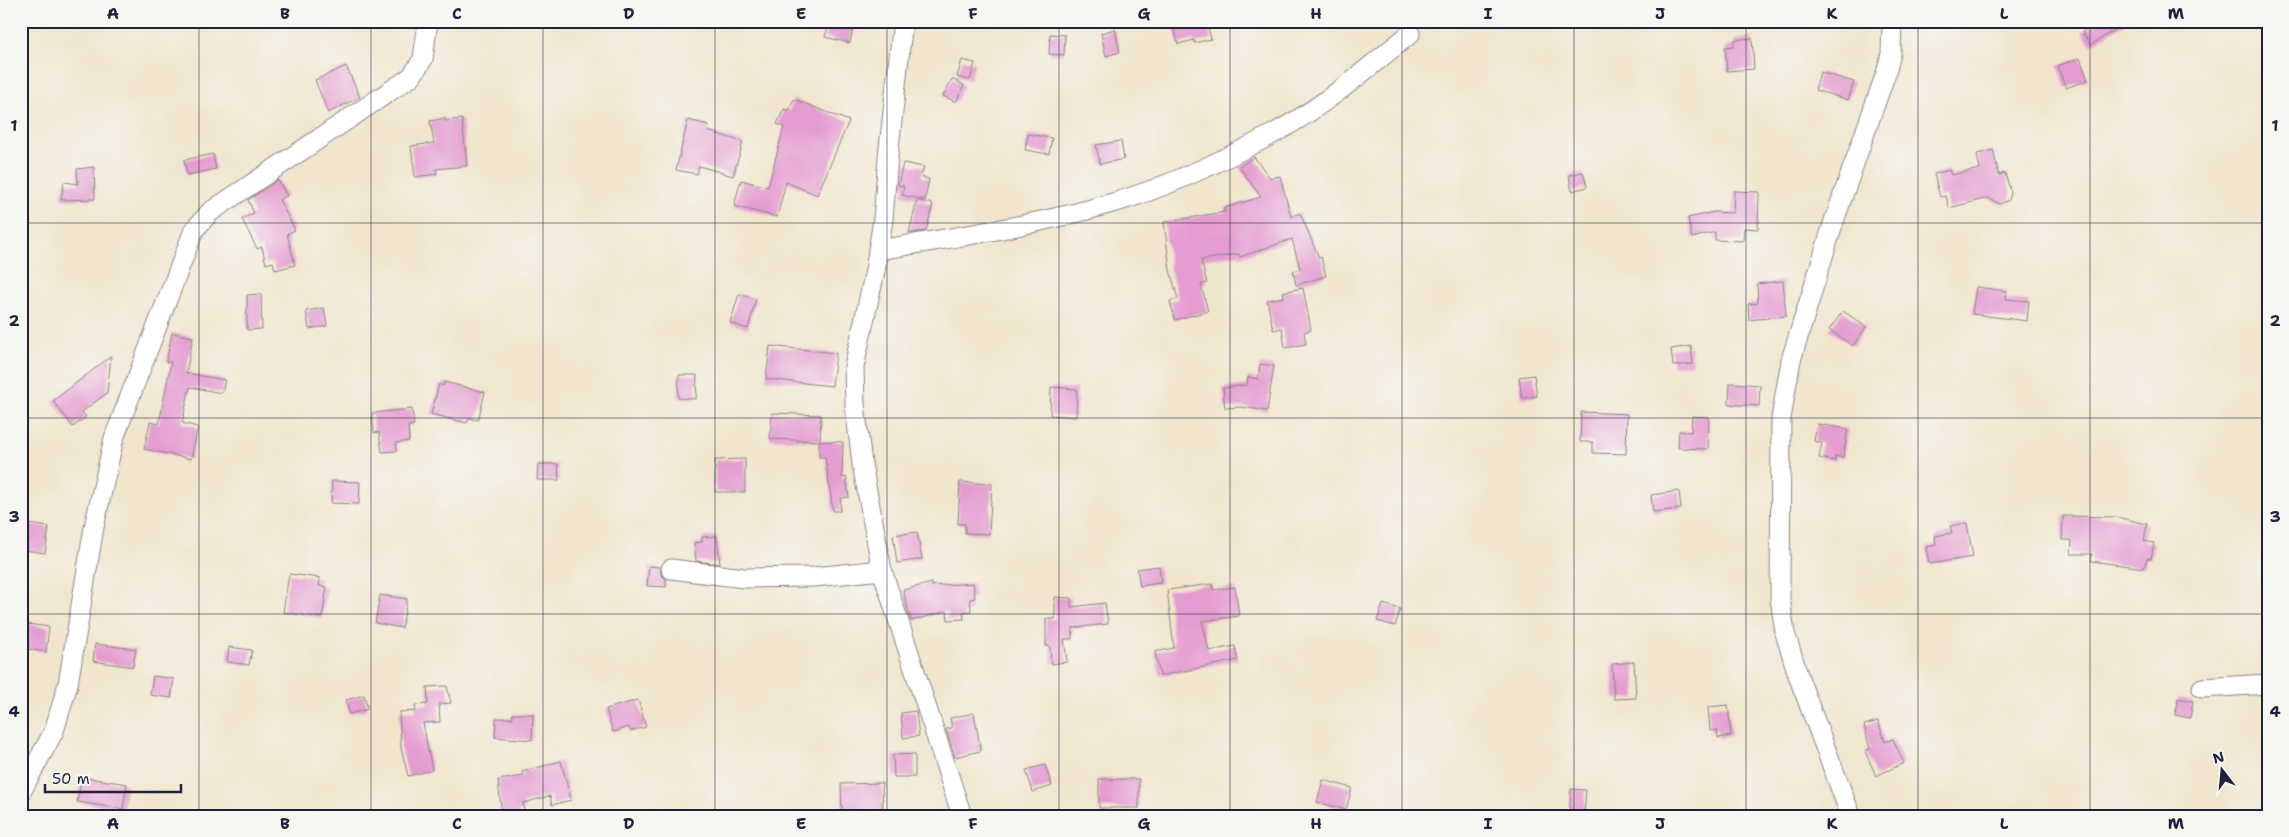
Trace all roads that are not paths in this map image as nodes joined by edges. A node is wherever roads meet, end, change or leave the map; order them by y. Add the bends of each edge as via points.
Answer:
1 (428, 21) edge
2 (903, 21) edge
3 (1892, 21) edge
4 (1410, 34) dead end
5 (878, 250) junction
6 (671, 569) dead end
7 (882, 570) junction
8 (2268, 684) edge
9 (2202, 688) dead end
10 (21, 792) edge
11 (962, 816) edge
12 (1851, 816) edge

1 - 10 street via 423,59 411,76 210,212 194,230 114,438 94,527 68,684 54,731
2 - 5 street via 884,219
3 - 12 street via 1891,54 1886,73 1834,221 1791,360 1782,418 1780,598 1784,633
4 - 5 street via 1316,108 1270,136 1182,177 1118,202 1019,226
5 - 7 street via 854,367 854,405
6 - 7 street via 744,578 814,577
7 - 11 street
8 - 9 street

